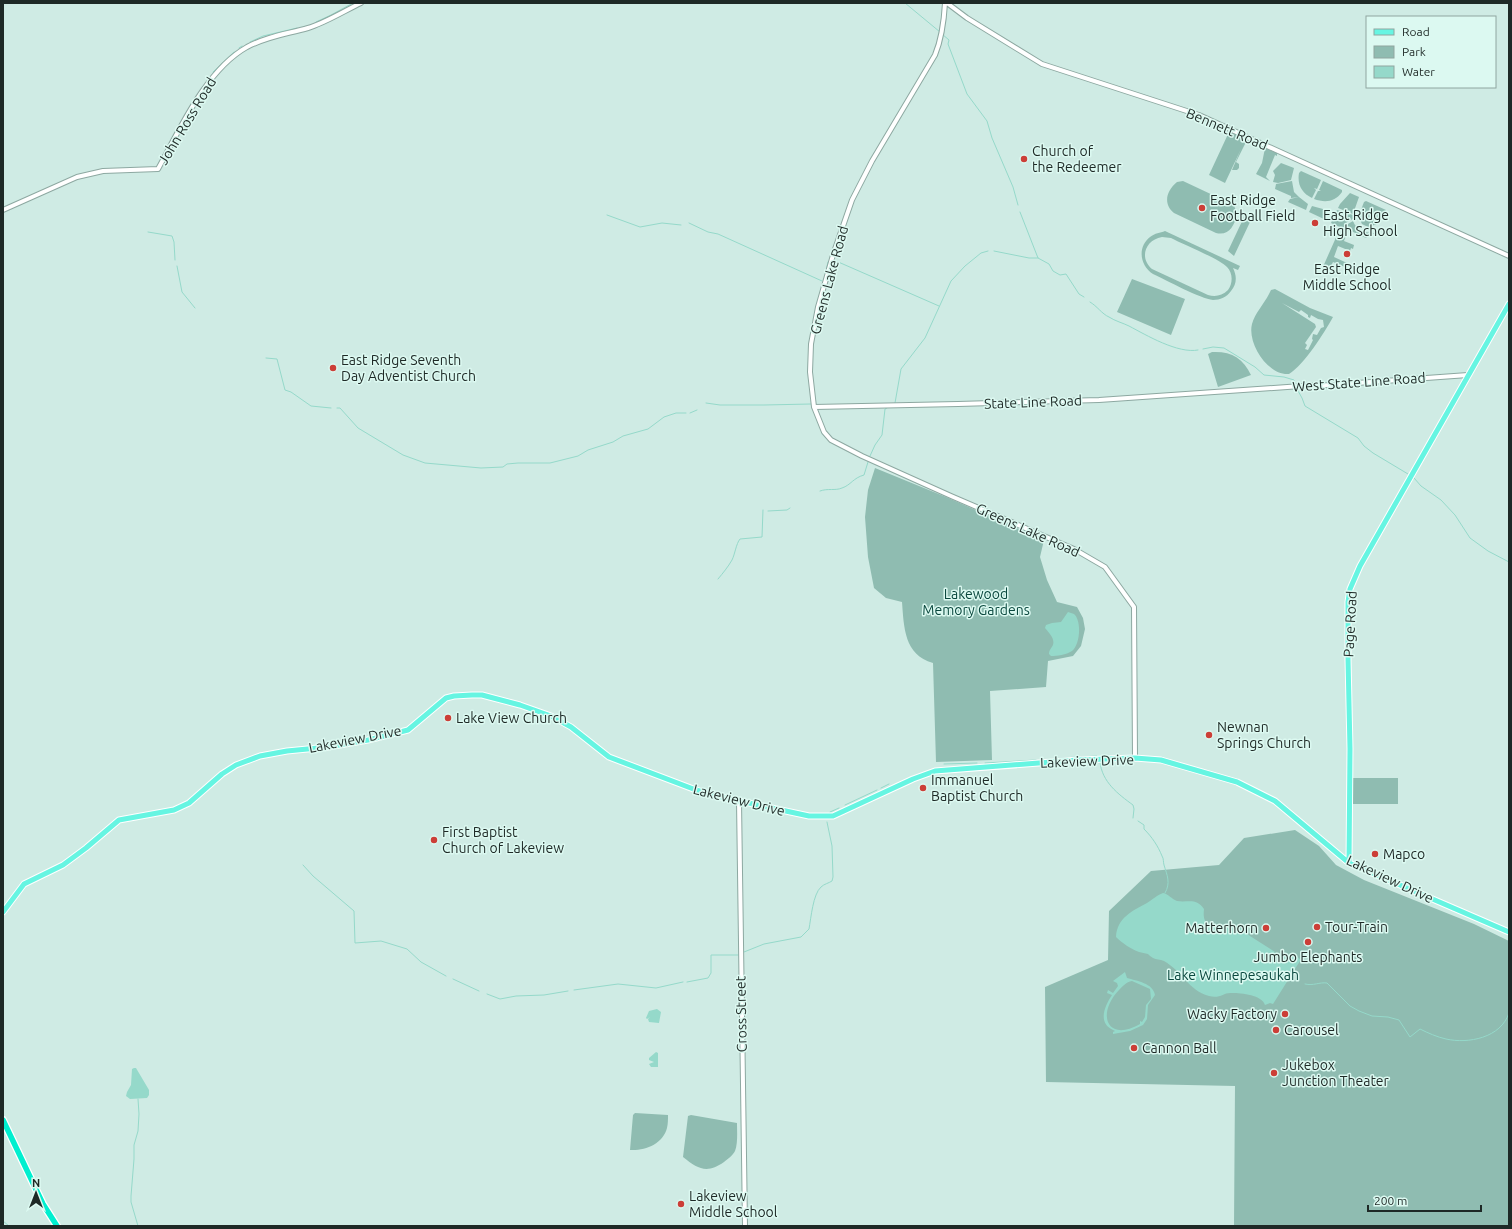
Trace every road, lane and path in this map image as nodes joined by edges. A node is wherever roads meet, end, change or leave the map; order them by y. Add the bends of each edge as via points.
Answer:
1 (361, 3) edge
2 (946, 3) edge
3 (3, 210) edge
4 (1509, 256) edge
5 (1509, 304) edge
6 (1468, 375) junction
7 (1250, 389) joint
8 (814, 407) junction
9 (1135, 758) junction
10 (739, 801) junction
11 (1349, 863) junction
12 (3, 912) edge
13 (1509, 932) edge
14 (3, 1120) edge
15 (57, 1226) edge
16 (745, 1226) edge

1 - 3 street, John Ross Road via 310,28 275,35 240,52 212,78 182,124 158,169 103,171 77,177
2 - 4 street, Bennett Road via 1042,64 1200,115
2 - 8 street, Greens Lake Road via 943,27 935,55 872,161 852,200 833,255 818,307 811,344 810,372
5 - 6 main road, Page Road
6 - 7 street, West State Line Road via 1330,386
6 - 11 main road, Page Road via 1360,566 1350,589
7 - 8 street, State Line Road via 1099,400
8 - 9 street, Greens Lake Road via 824,432 831,440 1074,549 1105,567 1134,607
9 - 10 main road, Lakeview Drive via 935,771 833,816 808,816
9 - 11 main road, Lakeview Drive via 1160,760 1237,782 1275,801
10 - 12 main road, Lakeview Drive via 696,790 609,757 571,727 551,716 482,695 454,696 446,698 408,730 360,742 260,756 236,765 189,803 174,810 119,820 63,865 24,884
10 - 16 street, Cross Street
11 - 13 main road, Lakeview Drive
14 - 15 highway via 43,1204

